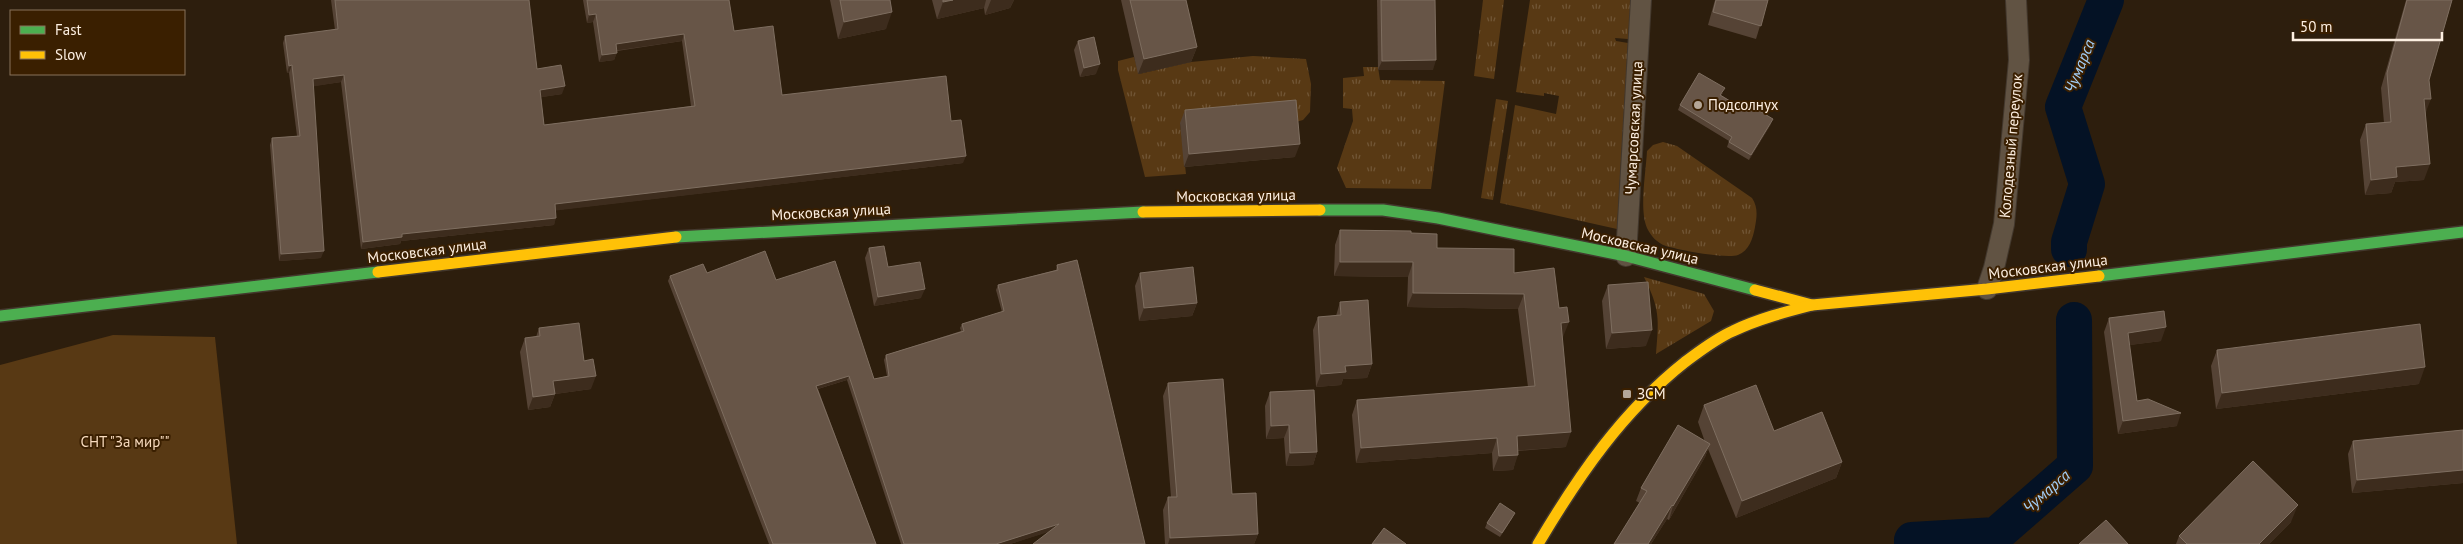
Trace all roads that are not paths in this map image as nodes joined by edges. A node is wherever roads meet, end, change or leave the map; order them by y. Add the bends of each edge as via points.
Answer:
1 (1641, 0) edge
2 (2016, 0) edge
3 (2463, 232) edge
4 (1626, 256) junction
5 (1987, 289) junction
6 (1812, 305) junction
7 (0, 316) edge
8 (1538, 544) edge

1 - 4 street, Чумарсовская улица
2 - 5 street, Колодезный переулок via 2019,60 2004,224
3 - 5 street, Московская улица
4 - 6 street, Московская улица
4 - 7 street, Московская улица via 1383,210 1129,212 699,234
5 - 6 street, Московская улица
6 - 8 street via 1765,318 1715,340 1634,405 1588,462

